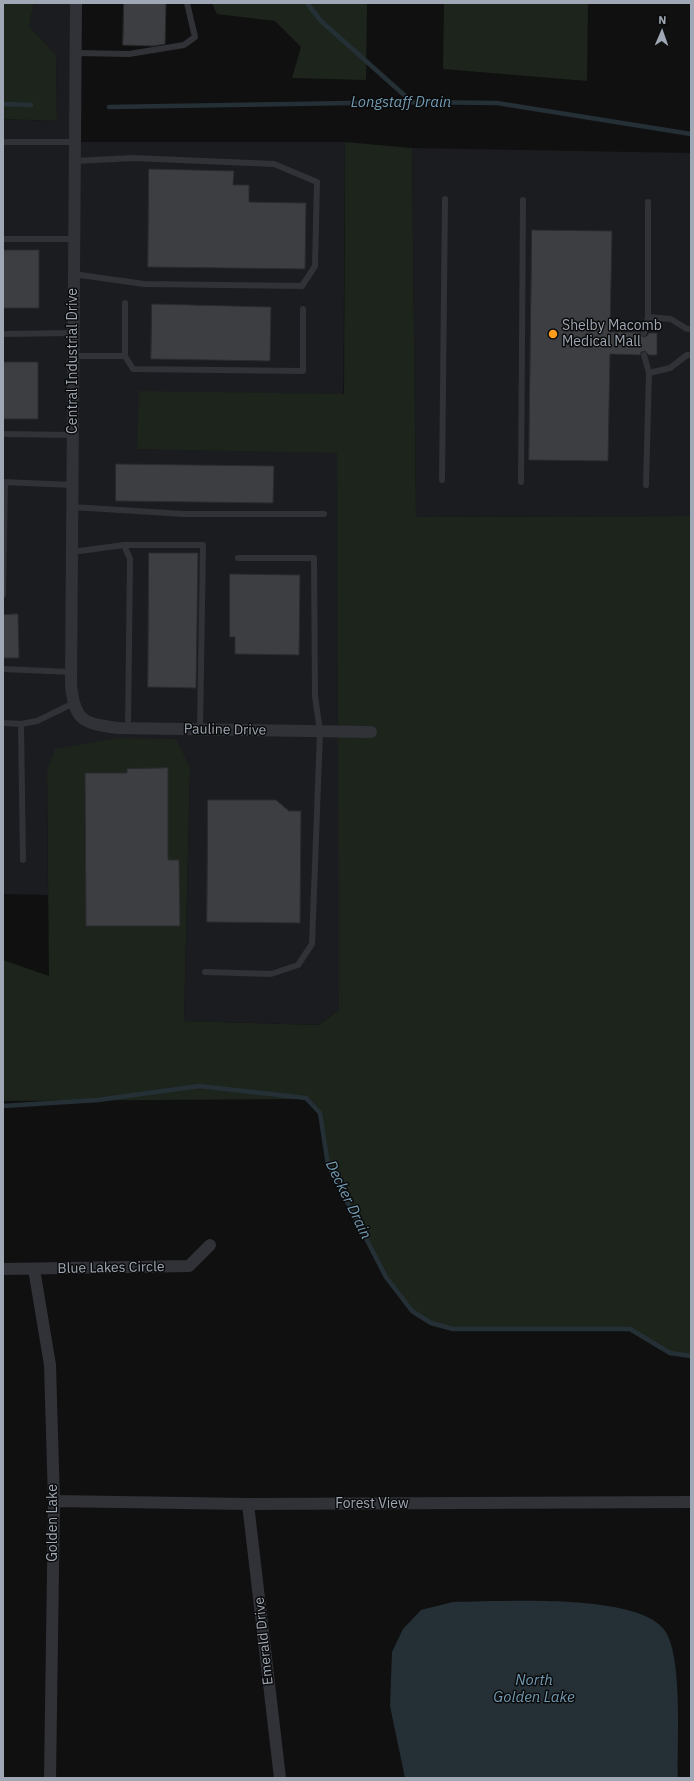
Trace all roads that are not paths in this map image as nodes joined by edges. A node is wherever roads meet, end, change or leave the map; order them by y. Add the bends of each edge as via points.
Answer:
1 (76, 3) edge
2 (187, 3) edge
3 (75, 54) junction
4 (3, 142) edge
5 (74, 142) junction
6 (74, 161) junction
7 (445, 199) dead end
8 (523, 200) dead end
9 (648, 202) dead end
10 (3, 239) edge
11 (73, 239) junction
12 (73, 274) junction
13 (125, 304) dead end
14 (303, 309) dead end
15 (648, 317) junction
16 (689, 329) edge
17 (644, 332) dead end
18 (73, 333) junction
19 (3, 334) edge
20 (691, 336) edge
21 (691, 349) edge
22 (644, 355) dead end
23 (689, 355) edge
24 (73, 356) junction
25 (125, 356) junction
26 (649, 373) junction
27 (3, 434) edge
28 (72, 435) junction
29 (442, 480) dead end
30 (4, 482) edge
31 (521, 482) dead end
32 (72, 485) junction
33 (646, 485) dead end
34 (72, 507) junction
35 (324, 514) dead end
36 (124, 545) junction
37 (72, 552) junction
38 (238, 558) dead end
39 (3, 595) edge
40 (3, 669) edge
41 (71, 672) junction
42 (74, 703) junction
43 (80, 718) joint
44 (3, 723) edge
45 (21, 724) junction
46 (128, 728) junction
47 (200, 729) junction
48 (320, 732) junction
49 (371, 732) dead end
50 (23, 860) dead end
51 (205, 972) dead end
52 (210, 1245) dead end
53 (3, 1269) edge
54 (34, 1269) junction
55 (54, 1501) junction
56 (691, 1502) edge
57 (248, 1504) junction
58 (50, 1778) edge
59 (280, 1778) edge

1 - 3 street, Central Industrial Drive
2 - 3 lane via 195,37 184,45 129,54
3 - 5 street, Central Industrial Drive
4 - 5 lane
5 - 6 street, Central Industrial Drive
6 - 11 street, Central Industrial Drive
6 - 12 lane via 133,158 274,164 317,182 315,266 302,286 144,284
7 - 29 lane
8 - 31 lane
9 - 15 lane
10 - 11 lane
11 - 12 street, Central Industrial Drive
12 - 18 street, Central Industrial Drive
13 - 25 lane
14 - 25 lane via 303,371 133,369
15 - 16 lane via 671,319
15 - 17 lane
16 - 20 lane
18 - 19 lane
18 - 24 street, Central Industrial Drive
21 - 23 lane
22 - 26 lane
23 - 26 lane via 670,368
24 - 25 lane
24 - 28 street, Central Industrial Drive
26 - 33 lane
27 - 28 lane
28 - 32 street, Central Industrial Drive
30 - 32 lane
30 - 39 lane
32 - 34 street, Central Industrial Drive
34 - 35 lane via 184,514
34 - 37 street, Central Industrial Drive
36 - 37 lane
36 - 46 lane via 130,559
36 - 47 lane via 203,545
37 - 41 street, Central Industrial Drive
38 - 48 lane via 314,558 315,696
40 - 41 lane
41 - 42 street, Central Industrial Drive
42 - 43 street, Central Industrial Drive
42 - 45 lane via 37,721
43 - 46 street, Pauline Drive via 96,725
44 - 45 lane
45 - 50 lane
46 - 47 street, Pauline Drive
47 - 48 street, Pauline Drive
48 - 49 street, Pauline Drive
48 - 51 lane via 312,944 298,965 271,974
52 - 54 street, Blue Lakes Circle via 189,1266
53 - 54 street, Blue Lakes Circle
54 - 55 street, Golden Lake via 50,1365
55 - 57 street, Forest View
55 - 58 street, Golden Lake
56 - 57 street, Forest View
57 - 59 street, Emerald Drive

